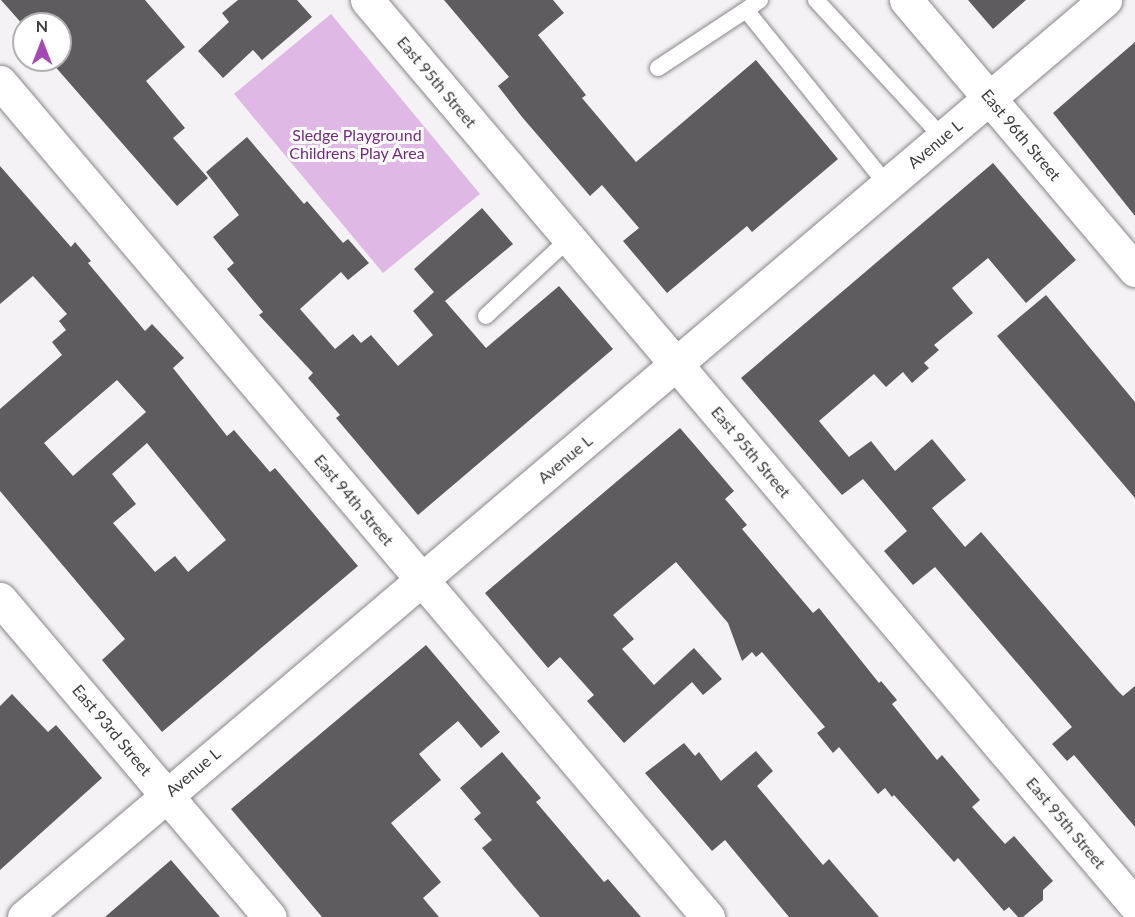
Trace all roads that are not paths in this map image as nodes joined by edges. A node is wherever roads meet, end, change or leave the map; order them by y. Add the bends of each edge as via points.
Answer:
1 (367, 0) edge
2 (816, 0) edge
3 (906, 0) edge
4 (1106, 0) edge
5 (753, 5) edge
6 (658, 68) dead end
7 (0, 82) edge
8 (989, 98) junction
9 (943, 138) junction
10 (887, 185) junction
11 (570, 238) junction
12 (1135, 270) edge
13 (486, 316) dead end
14 (676, 364) junction
15 (422, 580) junction
16 (0, 599) edge
17 (166, 795) junction
18 (1135, 905) edge
19 (24, 917) edge
20 (270, 917) edge
21 (708, 917) edge

1 - 11 street, East 95th Street
2 - 9 lane
3 - 8 street, East 96th Street
4 - 8 street, Avenue L
5 - 6 lane
5 - 10 lane
7 - 15 street, East 94th Street
8 - 9 street, Avenue L
8 - 12 street, East 96th Street
9 - 10 street, Avenue L
10 - 14 street, Avenue L
11 - 13 lane
11 - 14 street, East 95th Street
14 - 15 street, Avenue L
14 - 18 street, East 95th Street
15 - 17 street, Avenue L
15 - 21 street, East 94th Street
16 - 17 street, East 93rd Street
17 - 19 street, Avenue L
17 - 20 street, East 93rd Street

